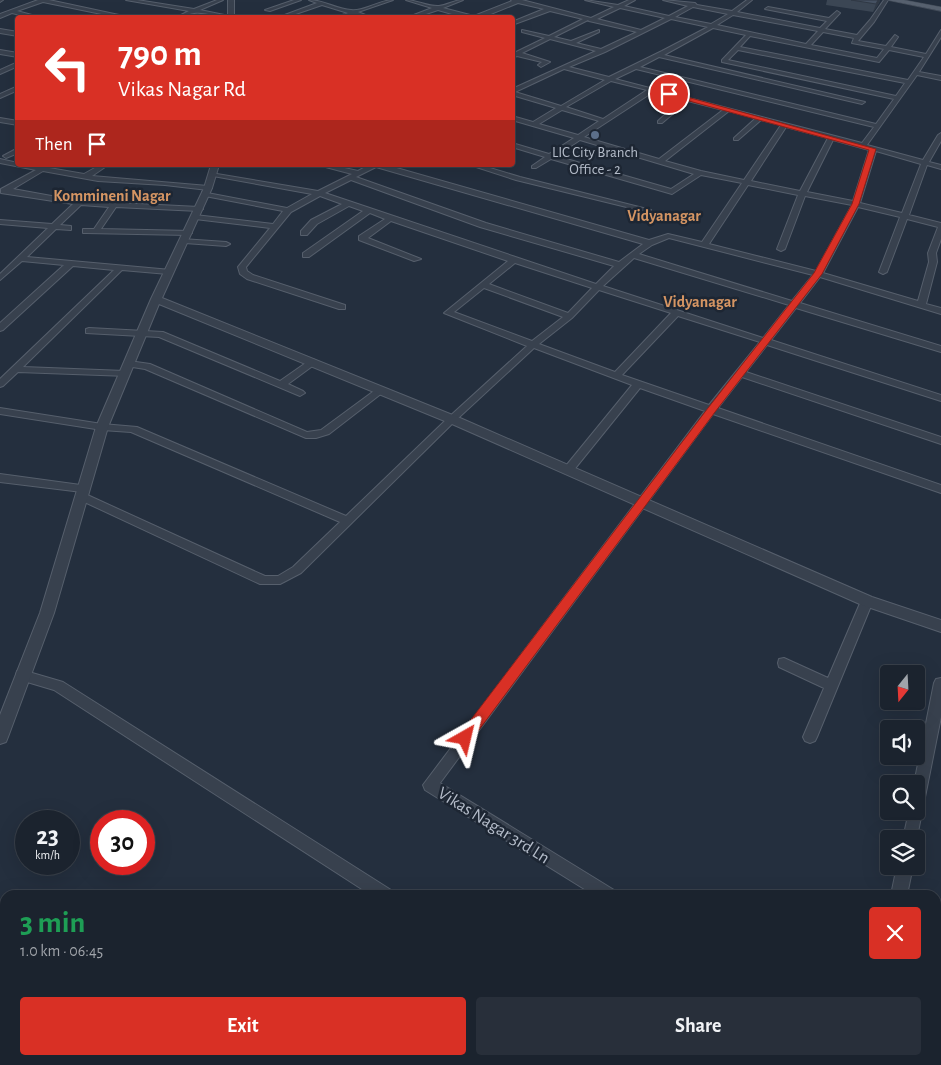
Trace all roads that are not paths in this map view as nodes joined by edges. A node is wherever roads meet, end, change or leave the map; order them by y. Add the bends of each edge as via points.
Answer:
1 (43, 0) edge
2 (128, 0) edge
3 (165, 0) edge
4 (216, 0) edge
5 (299, 0) edge
6 (391, 0) edge
7 (408, 0) edge
8 (461, 0) edge
9 (517, 0) edge
10 (587, 0) edge
11 (633, 0) edge
12 (664, 0) edge
13 (700, 0) edge
14 (750, 0) edge
15 (886, 0) edge
16 (891, 0) edge
17 (901, 0) edge
18 (317, 1) edge
19 (232, 2) edge
20 (154, 5) junction
21 (774, 5) dead end
22 (692, 6) junction
23 (617, 7) junction
24 (147, 8) dead end
25 (438, 8) junction
26 (941, 8) edge
27 (0, 9) edge
28 (549, 9) junction
29 (768, 9) junction
30 (268, 10) dead end
31 (191, 11) junction
32 (13, 12) junction
33 (353, 12) junction
34 (733, 14) junction
35 (837, 14) dead end
36 (27, 15) edge
37 (124, 15) edge
38 (183, 15) edge
39 (218, 15) edge
40 (231, 15) edge
41 (287, 15) edge
42 (344, 15) edge
43 (362, 15) edge
44 (417, 15) edge
45 (463, 15) edge
46 (481, 15) edge
47 (0, 16) edge
48 (670, 18) junction
49 (756, 18) junction
50 (589, 20) junction
51 (830, 20) junction
52 (515, 23) edge
53 (711, 27) junction
54 (0, 30) edge
55 (524, 30) dead end
56 (597, 31) dead end
57 (820, 31) junction
58 (642, 32) junction
59 (941, 32) edge
60 (15, 33) edge
61 (748, 35) junction
62 (858, 37) junction
63 (895, 37) dead end
64 (550, 38) junction
65 (571, 43) junction
66 (806, 47) junction
67 (738, 48) junction
68 (888, 48) junction
69 (932, 49) junction
70 (941, 50) edge
71 (602, 51) junction
72 (0, 52) edge
73 (15, 54) edge
74 (515, 55) edge
75 (660, 56) junction
76 (928, 56) junction
77 (15, 65) edge
78 (541, 65) dead end
79 (635, 67) junction
80 (565, 68) junction
81 (1, 72) edge
82 (916, 73) junction
83 (941, 78) edge
84 (610, 79) junction
85 (909, 82) junction
86 (15, 89) edge
87 (652, 90) junction
88 (515, 91) edge
89 (515, 93) edge
90 (0, 96) edge
91 (9, 98) dead end
92 (687, 98) junction
93 (899, 98) junction
94 (862, 102) dead end
95 (560, 108) junction
96 (728, 109) junction
97 (760, 118) junction
98 (515, 119) edge
99 (0, 120) edge
100 (604, 121) junction
101 (14, 122) edge
102 (660, 122) dead end
103 (534, 124) junction
104 (784, 125) junction
105 (878, 126) junction
106 (0, 127) edge
107 (941, 135) edge
108 (580, 138) junction
109 (831, 138) junction
110 (736, 139) dead end
111 (939, 144) edge
112 (515, 146) edge
113 (868, 148) junction
114 (15, 152) edge
115 (551, 156) junction
116 (3, 159) edge
117 (660, 161) junction
118 (925, 162) junction
119 (15, 164) edge
120 (29, 167) edge
121 (51, 167) edge
122 (102, 167) edge
123 (330, 167) edge
124 (370, 167) edge
125 (385, 167) edge
126 (479, 167) edge
127 (534, 167) dead end
128 (941, 167) edge
129 (214, 169) edge
130 (44, 170) junction
131 (358, 173) junction
132 (700, 173) junction
133 (85, 177) junction
134 (350, 177) junction
135 (744, 182) junction
136 (206, 191) junction
137 (3, 192) edge
138 (317, 193) junction
139 (802, 194) junction
140 (79, 203) junction
141 (347, 204) junction
142 (856, 204) junction
143 (114, 205) junction
144 (288, 210) junction
145 (646, 210) dead end
146 (368, 211) junction
147 (197, 213) junction
148 (905, 216) junction
149 (389, 219) junction
150 (0, 222) edge
151 (10, 223) junction
152 (275, 226) junction
153 (941, 226) edge
154 (53, 227) junction
155 (68, 228) dead end
156 (86, 231) dead end
157 (96, 231) junction
158 (0, 232) edge
159 (304, 233) dead end
160 (352, 234) junction
161 (186, 237) junction
162 (649, 242) junction
163 (226, 244) dead end
164 (704, 246) junction
165 (781, 249) dead end
166 (306, 255) dead end
167 (633, 255) junction
168 (22, 259) junction
169 (417, 259) dead end
170 (514, 260) junction
171 (70, 264) junction
172 (620, 265) junction
173 (119, 269) junction
174 (168, 272) junction
175 (883, 272) dead end
176 (818, 274) junction
177 (0, 278) edge
178 (483, 285) junction
179 (599, 287) junction
180 (156, 299) junction
181 (794, 304) junction
182 (921, 305) junction
183 (342, 307) dead end
184 (941, 311) edge
185 (678, 312) junction
186 (569, 316) junction
187 (0, 328) edge
188 (89, 332) dead end
189 (142, 333) junction
190 (765, 341) junction
191 (534, 344) junction
192 (941, 349) edge
193 (312, 362) junction
194 (16, 369) junction
195 (127, 369) junction
196 (740, 373) junction
197 (616, 376) junction
198 (0, 384) edge
199 (638, 384) junction
200 (281, 385) junction
201 (381, 390) junction
202 (300, 393) dead end
203 (941, 398) edge
204 (711, 410) junction
205 (0, 411) edge
206 (452, 419) junction
207 (102, 427) junction
208 (941, 441) edge
209 (568, 469) junction
210 (0, 478) edge
211 (941, 489) edge
212 (83, 492) junction
213 (643, 503) junction
214 (348, 521) junction
215 (867, 600) junction
216 (941, 626) edge
217 (784, 663) dead end
218 (22, 675) junction
219 (941, 683) edge
220 (832, 686) junction
221 (0, 737) edge
222 (810, 737) dead end
223 (923, 775) edge
224 (903, 875) edge
225 (377, 890) edge
226 (600, 890) edge
227 (900, 890) edge

1 - 32 street
1 - 37 street
2 - 20 street
3 - 20 street
4 - 19 street
4 - 31 street
5 - 30 street
6 - 33 street
7 - 25 street
8 - 25 street
9 - 28 street
9 - 46 street
10 - 23 street
11 - 23 street
12 - 22 street
13 - 22 street
14 - 34 street
15 - 62 street
16 - 26 main road
17 - 26 main road
18 - 33 street
18 - 41 street
19 - 40 street
20 - 24 street
20 - 31 street
21 - 29 street
22 - 34 street
22 - 48 street
23 - 48 street
23 - 50 street
25 - 44 street
25 - 45 street
27 - 32 street
28 - 50 street
28 - 52 street
29 - 49 street
29 - 51 street
31 - 38 street
31 - 39 street
32 - 36 street
32 - 47 street
33 - 42 street
33 - 43 street
34 - 49 street
34 - 53 street
35 - 51 street
48 - 53 street
48 - 58 street
49 - 57 street
50 - 58 street
50 - 64 street
51 - 57 street
53 - 61 street
53 - 75 street
54 - 60 street
55 - 64 street
56 - 65 street
57 - 62 street
57 - 66 street
58 - 71 street
59 - 69 street, Vikas Nagar 3rd Ln
61 - 66 street
61 - 67 street
62 - 68 street via 854,42
63 - 68 street
64 - 65 street
64 - 74 street
65 - 71 street
66 - 68 street via 875,60 879,60
67 - 85 street
67 - 93 street via 724,61
68 - 76 street
69 - 70 street
69 - 76 street, Vikas Nagar 3rd Ln
71 - 80 street
72 - 73 street
74 - 78 street via 547,62
75 - 79 street
75 - 94 street
76 - 82 street, Vikas Nagar 3rd Ln
77 - 81 street
79 - 84 street
79 - 105 street
80 - 84 street
80 - 88 street
82 - 83 street
82 - 85 street, Vikas Nagar 3rd Ln
84 - 87 street
84 - 95 street
85 - 93 street, Vikas Nagar 3rd Ln
86 - 90 street
87 - 92 street
87 - 100 street
89 - 95 street
90 - 91 street
92 - 96 street
92 - 102 street
93 - 105 street, Vikas Nagar 3rd Ln
95 - 100 street
95 - 103 street
96 - 97 street
96 - 117 street
97 - 104 street
97 - 110 street
98 - 103 street
99 - 101 street
100 - 108 street
101 - 106 street
103 - 108 street
104 - 109 street
104 - 135 street
105 - 113 street, Vikas Nagar 3rd Ln
107 - 111 street
108 - 115 street
108 - 117 street
109 - 113 street
109 - 139 street
111 - 118 street
112 - 115 street
113 - 118 street
113 - 142 street, Vikas Nagar 3rd Ln
114 - 116 street
115 - 127 street
115 - 132 street via 672,192
116 - 119 street
117 - 132 street
118 - 128 street
118 - 148 street
120 - 130 street
121 - 130 street
122 - 133 street
123 - 131 street
124 - 131 street
125 - 162 street
126 - 145 street
129 - 136 street
129 - 138 street
130 - 133 street
130 - 137 street
131 - 134 street
132 - 135 street
133 - 136 street via 165,183
134 - 138 street
134 - 172 street via 483,225
135 - 139 street
135 - 164 street
136 - 144 street
136 - 147 street
137 - 140 street
138 - 141 street
138 - 144 street
139 - 142 street
139 - 165 street
140 - 143 street
140 - 154 street
141 - 146 street
141 - 159 street via 314,222
142 - 148 street
142 - 176 street, Vikas Nagar 3rd Ln
143 - 147 street
143 - 157 street
144 - 152 street
146 - 149 street
146 - 160 street
147 - 152 street
147 - 161 street
148 - 153 street
148 - 175 street
149 - 160 street
149 - 170 street
150 - 151 street
151 - 154 street
151 - 158 street
152 - 183 street via 242,267 243,272
153 - 182 street
154 - 155 street
154 - 168 street
156 - 157 street
157 - 161 street
160 - 166 street
160 - 169 street
161 - 163 street
161 - 174 street
162 - 164 street via 668,236
162 - 167 street
164 - 176 street
167 - 172 street
167 - 181 street
168 - 171 street
168 - 177 street
170 - 178 street
170 - 179 street
171 - 173 street
171 - 187 street
172 - 179 street
173 - 174 street
173 - 194 street
174 - 180 street
176 - 181 street, Vikas Nagar 3rd Ln
176 - 182 street
178 - 186 street
178 - 191 street via 448,313
179 - 185 street
179 - 186 street
180 - 189 street
180 - 193 street
181 - 190 street, Vikas Nagar 3rd Ln
181 - 192 street
182 - 184 street
185 - 190 street
185 - 197 street
186 - 191 street
188 - 189 street
189 - 195 street
189 - 200 street via 160,334
190 - 196 street, Vikas Nagar 3rd Ln
190 - 203 street
191 - 197 street
191 - 206 street
193 - 200 street
193 - 201 street
194 - 195 street
194 - 198 street
195 - 201 street via 147,366 306,434 316,435 325,432
195 - 207 street
196 - 204 street, Vikas Nagar 3rd Ln
196 - 208 street
197 - 199 street
199 - 204 street
199 - 209 street
200 - 202 street
201 - 206 street
204 - 211 street
204 - 213 street, Vikas Nagar 3rd Ln
205 - 207 street
206 - 209 street
206 - 214 street
207 - 212 street
207 - 214 street via 133,429
209 - 213 street
210 - 212 street
212 - 214 street via 264,581 280,580 297,570
212 - 218 street via 47,613
213 - 215 street
213 - 226 street, Vikas Nagar 3rd Ln via 430,785
215 - 216 street
215 - 220 street
217 - 220 street
218 - 221 street
218 - 225 street via 58,686
219 - 223 street
220 - 222 street
224 - 227 street

